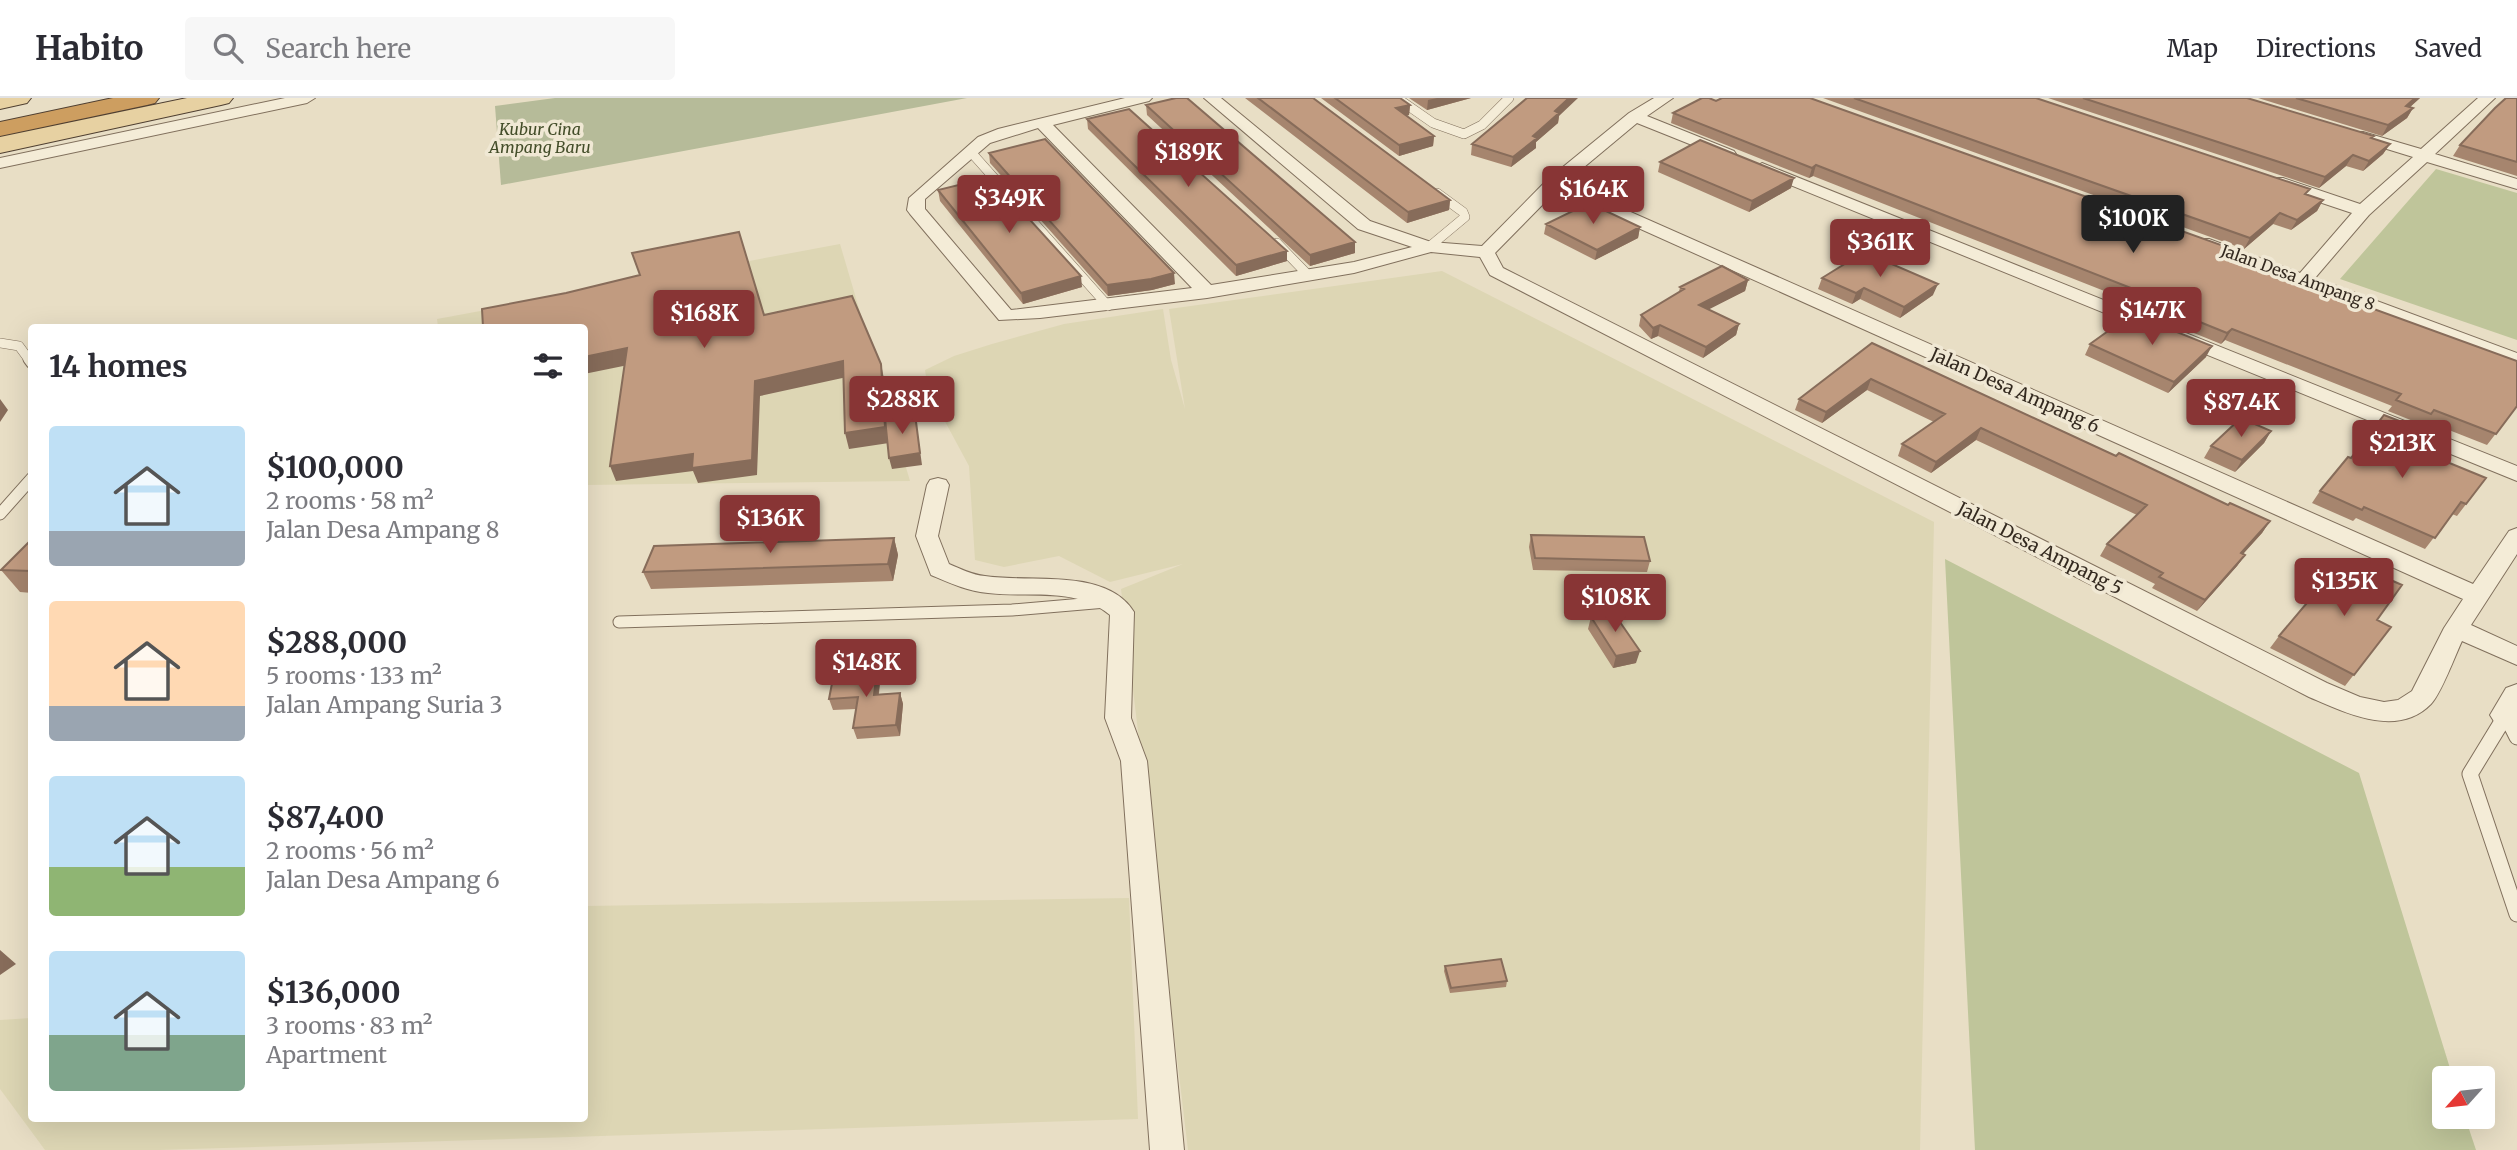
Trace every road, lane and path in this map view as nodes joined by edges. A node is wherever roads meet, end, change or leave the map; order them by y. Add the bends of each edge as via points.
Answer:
1 (19, 98) edge
2 (95, 98) edge
3 (147, 98) edge
4 (221, 98) edge
5 (307, 98) edge
6 (1144, 98) edge
7 (1212, 98) edge
8 (1397, 98) edge
9 (1510, 98) edge
10 (1665, 98) edge
11 (2464, 98) edge
12 (2484, 100) edge
13 (0, 102) edge
14 (1634, 116) junction
15 (0, 118) edge
16 (1043, 124) junction
17 (0, 129) edge
18 (2347, 132) edge
19 (0, 145) edge
20 (970, 151) junction
21 (2423, 155) junction
22 (0, 163) edge
23 (2259, 176) edge
24 (1553, 184) junction
25 (2517, 184) edge
26 (1430, 188) edge
27 (2362, 211) junction
28 (1268, 235) edge
29 (2188, 237) edge
30 (1429, 247) junction
31 (1491, 261) junction
32 (1308, 275) junction
33 (2305, 279) junction
34 (1207, 292) junction
35 (1108, 306) junction
36 (0, 343) edge
37 (28, 359) edge
38 (2517, 360) edge
39 (2517, 474) edge
40 (28, 482) edge
41 (938, 485) dead end
42 (0, 514) edge
43 (2517, 536) edge
44 (2478, 596) junction
45 (1113, 602) junction
46 (619, 622) dead end
47 (2456, 628) junction
48 (2517, 656) edge
49 (2513, 716) edge
50 (2517, 914) edge
51 (1167, 1150) edge

1 - 13 main road
2 - 15 highway
3 - 17 highway
4 - 19 main road
5 - 22 street
6 - 16 street via 1128,108
7 - 30 street via 1364,225
8 - 9 lane via 1458,135 1471,133
10 - 14 street
11 - 12 street
12 - 21 street
14 - 24 street
14 - 39 street
16 - 20 street via 1004,132
16 - 34 street
18 - 21 street
20 - 35 lane
20 - 35 street via 917,198 916,210 1006,316
21 - 25 street
21 - 27 street
23 - 27 street
24 - 31 street
24 - 44 street, Jalan Desa Ampang 6
26 - 30 lane via 1465,217
27 - 33 street
28 - 32 lane
29 - 33 street, Jalan Desa Ampang 8
30 - 31 street
30 - 32 street via 1393,261
31 - 47 street, Jalan Desa Ampang 5 via 2355,706 2384,712 2405,708 2422,697
32 - 34 street
33 - 38 street, Jalan Desa Ampang 8
34 - 35 street
36 - 37 lane via 19,346
40 - 42 lane
41 - 45 street via 928,536 939,569 970,582 1068,588
43 - 44 street, Jalan Desa Ampang 5
44 - 47 street, Jalan Desa Ampang 5
45 - 46 lane via 999,611
45 - 51 street via 1122,612 1118,718 1134,761
47 - 48 street
49 - 50 lane via 2470,774

